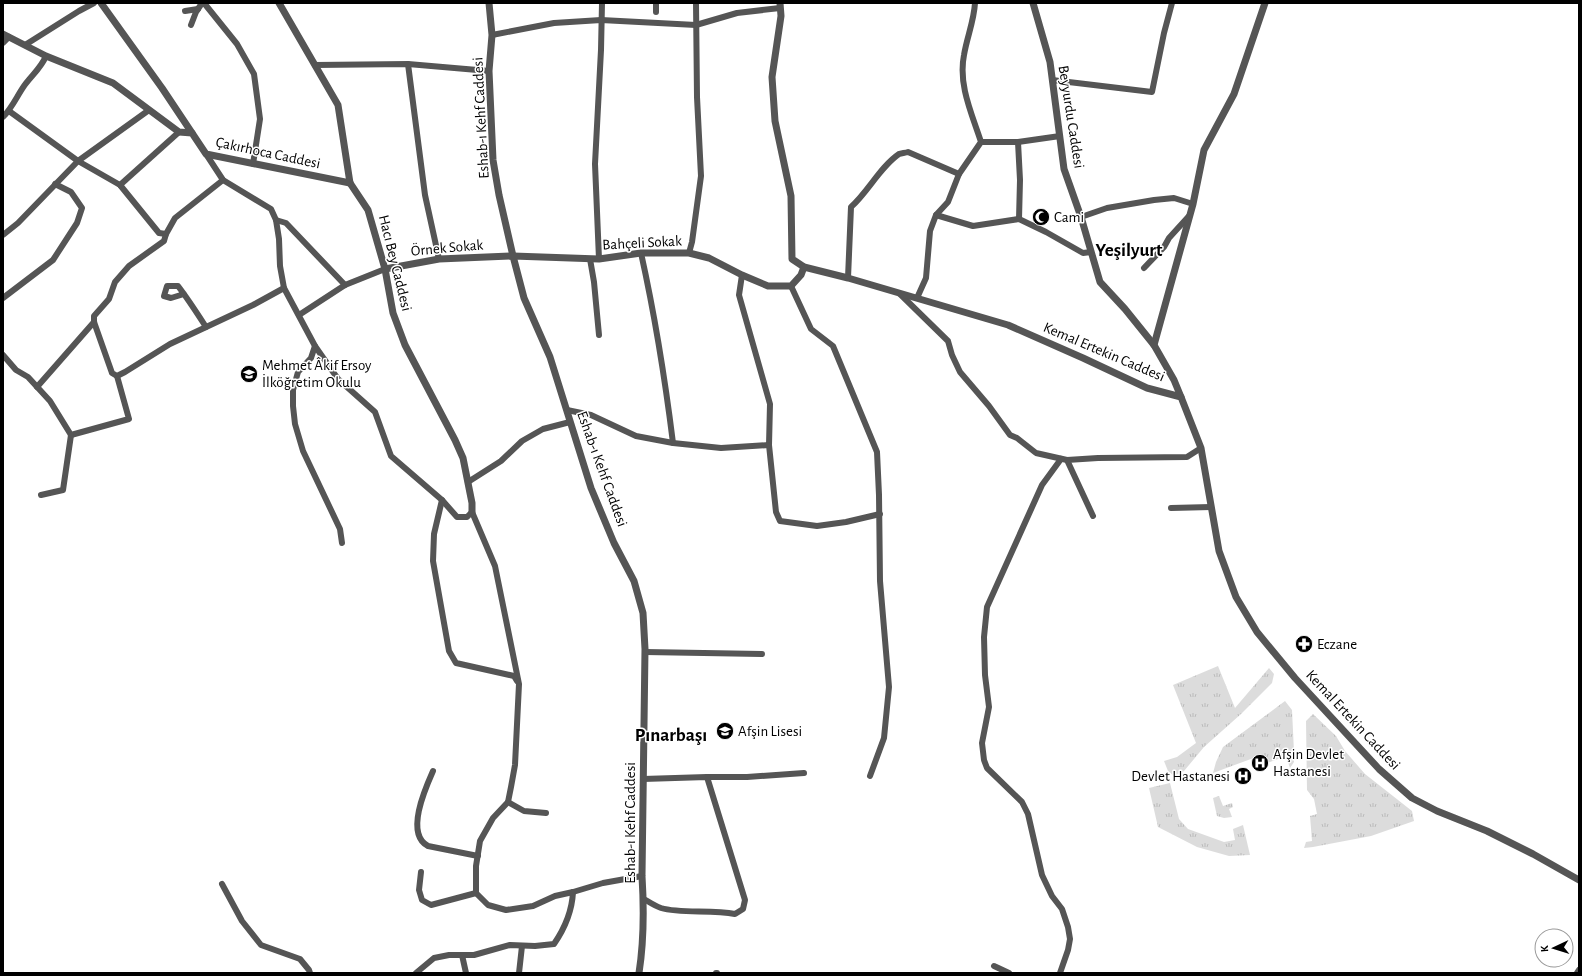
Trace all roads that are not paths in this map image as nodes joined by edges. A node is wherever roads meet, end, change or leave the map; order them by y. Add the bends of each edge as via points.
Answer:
1 (94, 3) edge
2 (102, 3) edge
3 (278, 3) edge
4 (489, 3) edge
5 (602, 3) edge
6 (656, 3) edge
7 (696, 3) edge
8 (975, 3) edge
9 (1033, 3) edge
10 (1172, 3) edge
11 (1265, 3) edge
12 (201, 5) edge
13 (780, 6) edge
14 (186, 11) dead end
15 (656, 12) dead end
16 (601, 20) junction
17 (191, 25) dead end
18 (696, 25) junction
19 (492, 34) junction
20 (6, 35) edge
21 (3, 43) edge
22 (25, 45) junction
23 (46, 56) junction
24 (408, 64) junction
25 (315, 65) junction
26 (489, 71) junction
27 (1052, 80) junction
28 (9, 110) junction
29 (149, 110) junction
30 (3, 117) edge
31 (179, 132) junction
32 (192, 133) junction
33 (1060, 136) junction
34 (981, 142) junction
35 (1018, 142) junction
36 (206, 154) junction
37 (78, 161) junction
38 (254, 164) junction
39 (959, 174) junction
40 (223, 180) junction
41 (350, 183) junction
42 (55, 184) junction
43 (120, 185) junction
44 (1193, 204) junction
45 (936, 215) junction
46 (1189, 216) junction
47 (1081, 217) junction
48 (1019, 219) junction
49 (276, 220) junction
50 (166, 234) junction
51 (3, 235) edge
52 (1091, 252) junction
53 (641, 253) junction
54 (689, 253) junction
55 (513, 256) junction
56 (439, 259) junction
57 (590, 259) junction
58 (599, 259) junction
59 (804, 268) junction
60 (1144, 268) dead end
61 (385, 269) junction
62 (742, 275) junction
63 (848, 278) junction
64 (345, 284) junction
65 (792, 286) junction
66 (284, 288) junction
67 (184, 294) junction
68 (900, 294) junction
69 (3, 298) edge
70 (917, 298) junction
71 (299, 315) junction
72 (94, 322) junction
73 (206, 327) junction
74 (599, 334) dead end
75 (1154, 345) junction
76 (315, 346) junction
77 (3, 355) edge
78 (117, 376) junction
79 (36, 387) junction
80 (1181, 397) junction
81 (567, 410) junction
82 (570, 422) junction
83 (71, 435) junction
84 (673, 443) junction
85 (770, 445) junction
86 (1201, 448) junction
87 (1064, 459) junction
88 (468, 482) junction
89 (41, 495) dead end
90 (442, 500) junction
91 (1211, 507) junction
92 (1171, 508) dead end
93 (472, 512) junction
94 (880, 514) junction
95 (1093, 516) dead end
96 (342, 543) dead end
97 (645, 652) junction
98 (762, 654) dead end
99 (519, 684) junction
100 (433, 771) dead end
101 (804, 773) dead end
102 (870, 776) dead end
103 (707, 777) junction
104 (643, 779) junction
105 (508, 802) junction
106 (546, 813) dead end
107 (478, 856) junction
108 (421, 872) dead end
109 (642, 876) junction
110 (1579, 880) edge
111 (222, 884) dead end
112 (573, 892) junction
113 (476, 893) junction
114 (644, 900) junction
115 (522, 946) junction
116 (462, 955) junction
117 (994, 966) dead end
118 (1579, 970) edge
119 (310, 973) edge
120 (416, 973) edge
121 (466, 973) edge
122 (519, 973) edge
123 (639, 973) edge
124 (1009, 973) edge
125 (1060, 973) edge
126 (1577, 973) edge

1 - 22 street
2 - 32 street, Çakırhoca Caddesi
3 - 25 street, Hacı Bey Caddesi
4 - 19 street, Eshab-ı Kehf Caddesi
5 - 16 street
6 - 15 street
7 - 18 street
8 - 34 street via 963,56 963,85
9 - 27 street, Beyyurdu Caddesi via 1050,62
10 - 27 street via 1152,92
11 - 44 street via 1234,94 1204,150
12 - 14 street
12 - 17 street
12 - 38 street via 237,44 254,74 260,119
13 - 18 street via 737,13
13 - 59 street via 781,16 772,77 775,121 791,196 792,259
16 - 18 street
16 - 19 street via 554,23
16 - 58 street via 595,164
18 - 54 street via 701,176
19 - 26 street, Eshab-ı Kehf Caddesi
20 - 21 street
20 - 22 street
22 - 23 street
23 - 28 street via 42,66 24,86
23 - 29 street via 113,83
24 - 25 street
24 - 26 street
24 - 56 street via 425,195
25 - 41 street, Hacı Bey Caddesi via 338,105
26 - 55 street, Eshab-ı Kehf Caddesi via 493,160
27 - 33 street, Beyyurdu Caddesi
28 - 30 street
28 - 37 street
29 - 31 street
29 - 37 street
31 - 32 street
31 - 43 street
32 - 36 street, Çakırhoca Caddesi
33 - 35 street
33 - 47 street, Beyyurdu Caddesi via 1064,169
34 - 35 street
34 - 39 street
35 - 48 street
36 - 38 street, Çakırhoca Caddesi
36 - 40 street
37 - 42 street
37 - 43 street
38 - 41 street, Çakırhoca Caddesi
39 - 45 street via 948,202
39 - 63 street via 908,152 900,153 891,161 851,207
40 - 49 street via 270,209
40 - 50 street via 175,218
41 - 61 street, Hacı Bey Caddesi via 368,210
42 - 51 street
42 - 69 street via 71,192 82,208 77,224 53,260
43 - 50 street via 159,233
44 - 46 street
44 - 47 street via 1174,198 1107,208
45 - 48 street via 973,226
45 - 70 street via 930,231 926,278
46 - 60 street
46 - 75 street
47 - 52 street, Beyyurdu Caddesi
48 - 52 street via 1083,253
49 - 64 street via 286,223
49 - 66 street
50 - 72 street via 164,241 129,266 115,282 109,299 94,316
52 - 75 street, Beyyurdu Caddesi via 1100,282
53 - 54 street, Bahçeli Sokak
53 - 58 street, Bahçeli Sokak
53 - 84 street via 666,380
54 - 62 street, Bahçeli Sokak via 709,258
55 - 56 street, Örnek Sokak
55 - 57 street, Bahçeli Sokak
55 - 81 street, Eshab-ı Kehf Caddesi via 524,298 550,357
56 - 61 street, Örnek Sokak
57 - 58 street, Bahçeli Sokak
57 - 74 street
59 - 63 street, Kemal Ertekin Caddesi
59 - 65 street
61 - 64 street
61 - 88 street, Hacı Bey Caddesi via 393,313 405,345 455,440
62 - 65 street, Bahçeli Sokak via 768,286
62 - 85 street via 739,295 770,404
63 - 68 street, Kemal Ertekin Caddesi
64 - 71 street
65 - 94 street via 811,329 832,346 877,452
66 - 71 street
66 - 73 street
67 - 67 street via 178,286 167,286 164,296 171,301
67 - 73 street
68 - 70 street, Kemal Ertekin Caddesi
68 - 87 street via 948,341 960,372 1010,435 1036,453
70 - 80 street, Kemal Ertekin Caddesi via 1008,325 1147,388
71 - 76 street
72 - 78 street via 112,373
72 - 79 street
73 - 78 street via 170,344
75 - 80 street, Beyyurdu Caddesi
76 - 90 street via 338,379 375,412 392,456
76 - 96 street via 312,358 298,372 292,406 303,451 340,528
77 - 79 street
78 - 83 street via 129,419
79 - 83 street via 50,402
80 - 86 street, Kemal Ertekin Caddesi
81 - 82 street, Eshab-ı Kehf Caddesi
81 - 84 street via 591,414 636,436
82 - 88 street via 543,429 522,441 501,461
82 - 97 street, Eshab-ı Kehf Caddesi via 591,488 634,581 643,612
83 - 89 street via 63,490
84 - 85 street via 721,448
85 - 94 street via 776,512 780,521 818,526
86 - 87 street via 1187,457
86 - 91 street, Kemal Ertekin Caddesi
87 - 95 street
87 - 125 street via 1042,485 987,608 984,637 989,707 982,743 987,768 1022,802 1028,814 1042,875 1052,896 1062,909 1070,939
88 - 93 street, Hacı Bey Caddesi
90 - 93 street via 457,516 467,517
90 - 99 street via 434,534 433,561 449,651 456,663 514,676
91 - 92 street
91 - 110 street, Kemal Ertekin Caddesi via 1222,558 1236,597 1257,632 1295,678 1379,769 1412,798 1487,831
93 - 99 street via 496,566
94 - 102 street via 880,581 889,687 884,738
97 - 98 street
97 - 104 street, Eshab-ı Kehf Caddesi
99 - 105 street via 515,765
100 - 107 street via 418,814 421,843
101 - 103 street
103 - 104 street
103 - 114 street via 745,900 742,909 735,914 661,908
104 - 109 street, Eshab-ı Kehf Caddesi
105 - 106 street via 524,811
105 - 107 street via 493,818 480,841
107 - 113 street
108 - 113 street via 419,890 422,900 431,905
109 - 112 street via 602,883
109 - 114 street, Eshab-ı Kehf Caddesi
111 - 119 street via 242,921 261,945 300,959
112 - 113 street via 555,896 533,906 506,910 488,904
112 - 115 street via 565,929 554,944
114 - 123 street, Eshab-ı Kehf Caddesi
115 - 116 street via 510,945 474,955
115 - 122 street
116 - 120 street via 434,958
116 - 121 street
117 - 124 street
118 - 126 street

